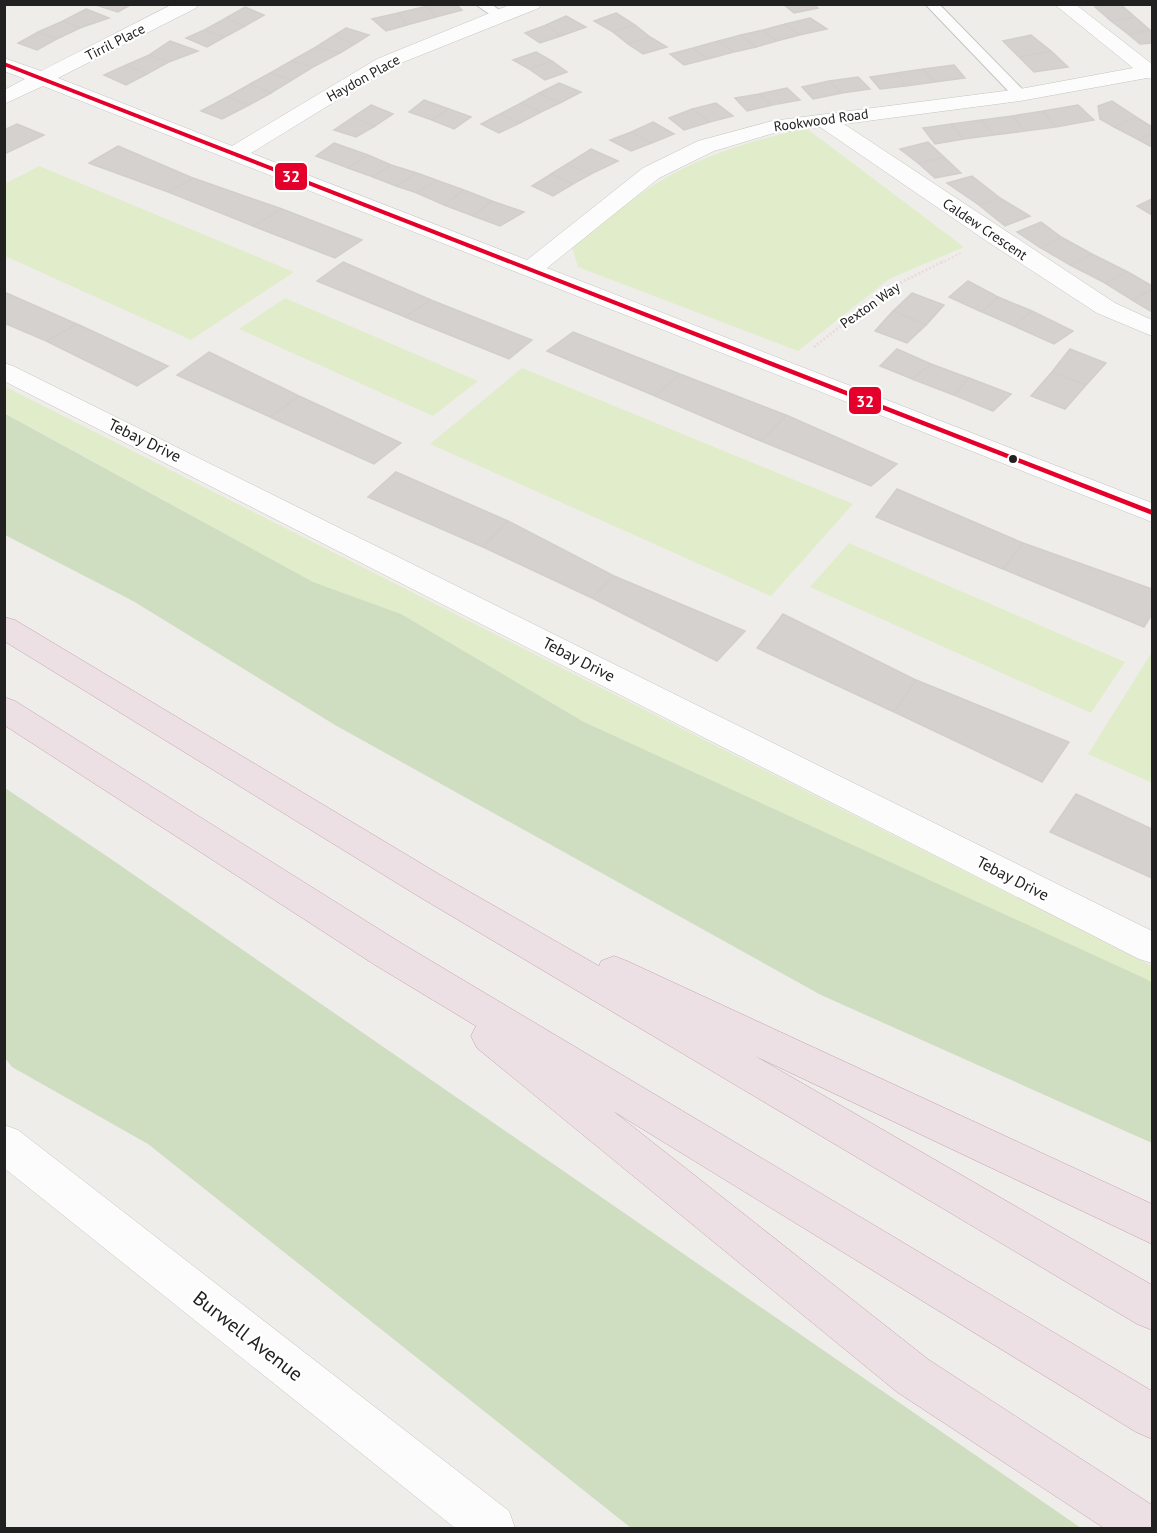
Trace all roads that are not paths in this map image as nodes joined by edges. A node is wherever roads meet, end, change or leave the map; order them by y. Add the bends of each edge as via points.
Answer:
1 (189, 4) edge
2 (481, 4) edge
3 (532, 4) edge
4 (931, 4) edge
5 (1063, 4) edge
6 (500, 15) junction
7 (4, 64) edge
8 (1152, 72) edge
9 (42, 79) junction
10 (1020, 95) junction
11 (4, 98) edge
12 (822, 119) junction
13 (234, 154) junction
14 (529, 270) junction
15 (1152, 329) edge
16 (4, 371) edge
17 (1152, 513) edge
18 (4, 627) edge
19 (4, 709) edge
20 (430, 886) junction
21 (1152, 948) edge
22 (388, 954) junction
23 (4, 1143) edge
24 (1152, 1224) edge
25 (1152, 1309) edge
26 (1152, 1416) edge
27 (492, 1528) edge
28 (1145, 1528) edge

1 - 9 street, Tirril Place
2 - 6 lane
3 - 6 street, Haydon Place
4 - 10 lane
5 - 8 street
6 - 13 street, Haydon Place via 384,63
7 - 9 street
8 - 10 street, Rookwood Road
9 - 11 street, Tirril Place
9 - 13 street
10 - 12 street, Rookwood Road
12 - 14 street, Rookwood Road via 772,127 706,146 651,173
12 - 15 street, Caldew Crescent via 1106,308
13 - 14 street
14 - 17 street
16 - 21 street, Tebay Drive
18 - 20 highway
19 - 22 highway
20 - 24 highway
20 - 25 highway
22 - 26 highway
22 - 28 highway via 914,1376
23 - 27 street, Burwell Avenue

